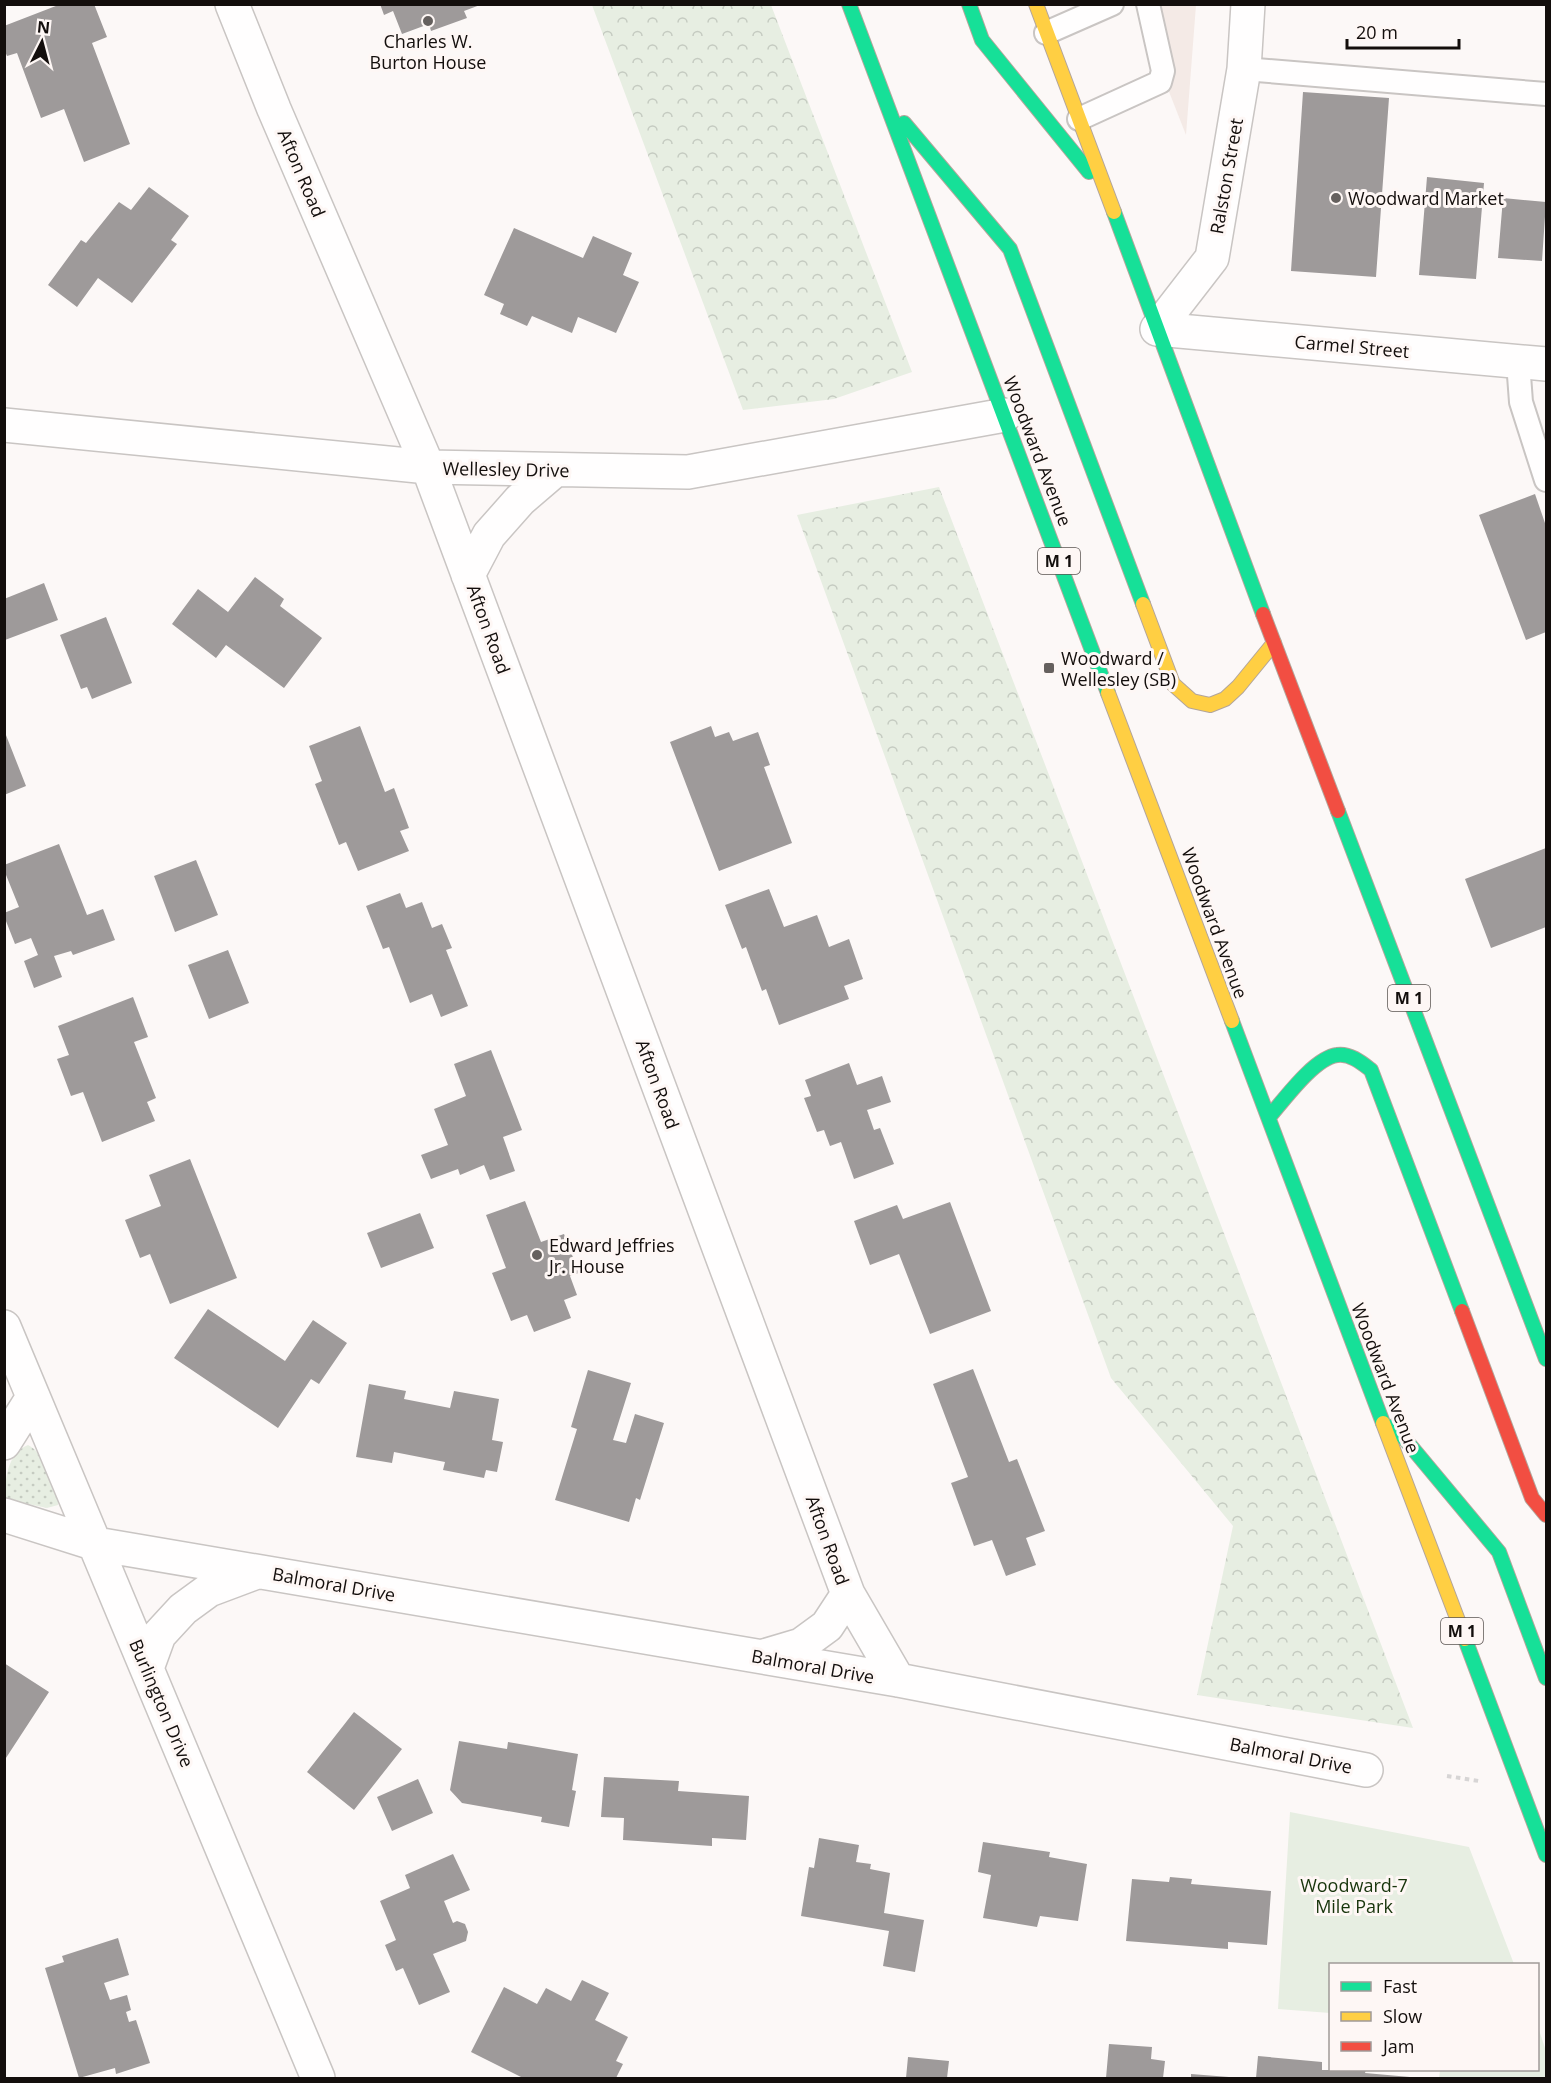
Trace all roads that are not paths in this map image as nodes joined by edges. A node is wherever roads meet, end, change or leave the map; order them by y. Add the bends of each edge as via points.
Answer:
1 (232, 4) edge
2 (849, 4) edge
3 (969, 4) edge
4 (1036, 4) edge
5 (1112, 4) edge
6 (1148, 4) edge
7 (1248, 4) edge
8 (1046, 33) junction
9 (1244, 69) junction
10 (1546, 94) edge
11 (887, 103) junction
12 (1079, 119) junction
13 (1108, 195) junction
14 (1157, 329) junction
15 (1532, 363) edge
16 (1005, 415) junction
17 (4, 425) edge
18 (428, 467) junction
19 (555, 470) junction
20 (1546, 480) edge
21 (468, 575) junction
22 (1274, 643) junction
23 (1269, 1118) junction
24 (4, 1327) edge
25 (1546, 1355) edge
26 (33, 1397) junction
27 (1378, 1407) junction
28 (4, 1443) edge
29 (4, 1515) edge
30 (1546, 1515) edge
31 (96, 1544) junction
32 (258, 1572) junction
33 (848, 1594) junction
34 (759, 1657) junction
35 (147, 1668) junction
36 (1546, 1678) edge
37 (898, 1680) junction
38 (1366, 1770) dead end
39 (1546, 1854) edge
40 (318, 2079) edge

1 - 18 street, Afton Road
2 - 11 main road, Woodward Avenue / M 1
3 - 13 main road via 982,40
4 - 8 main road, M 1
5 - 8 lane
6 - 12 lane via 1163,71 1160,82
7 - 9 street, Ralston Street
8 - 12 main road, M 1
9 - 10 lane
9 - 14 street, Ralston Street via 1212,258
11 - 16 main road, Woodward Avenue / M 1
11 - 22 main road via 1010,249 1173,684 1192,701 1210,705 1225,699
12 - 13 main road, M 1
13 - 14 main road, M 1
14 - 15 street, Carmel Street
14 - 22 main road, M 1
15 - 20 lane via 1521,402
16 - 19 street, Wellesley Drive via 688,472
16 - 23 main road, Woodward Avenue / M 1
17 - 18 street, Wellesley Drive
18 - 19 street, Wellesley Drive
18 - 21 street, Afton Road
19 - 21 street, Afton Road via 520,500 489,535
21 - 33 street, Afton Road
22 - 25 main road, M 1
23 - 27 main road, Woodward Avenue / M 1
23 - 30 main road via 1318,1063 1337,1055 1355,1059 1371,1070 1532,1498
24 - 26 street, Burlington Drive
26 - 28 street
26 - 31 street, Burlington Drive
27 - 36 main road via 1499,1551
27 - 39 main road, Woodward Avenue / M 1
29 - 31 street, Balmoral Drive
31 - 32 street, Balmoral Drive
31 - 35 street, Burlington Drive
32 - 34 street, Balmoral Drive
32 - 35 street, Balmoral Drive via 209,1590 183,1609 159,1635
33 - 34 street, Afton Road via 827,1626 801,1645
33 - 37 street, Afton Road
34 - 37 street, Balmoral Drive
35 - 40 street, Burlington Drive
37 - 38 street, Balmoral Drive

